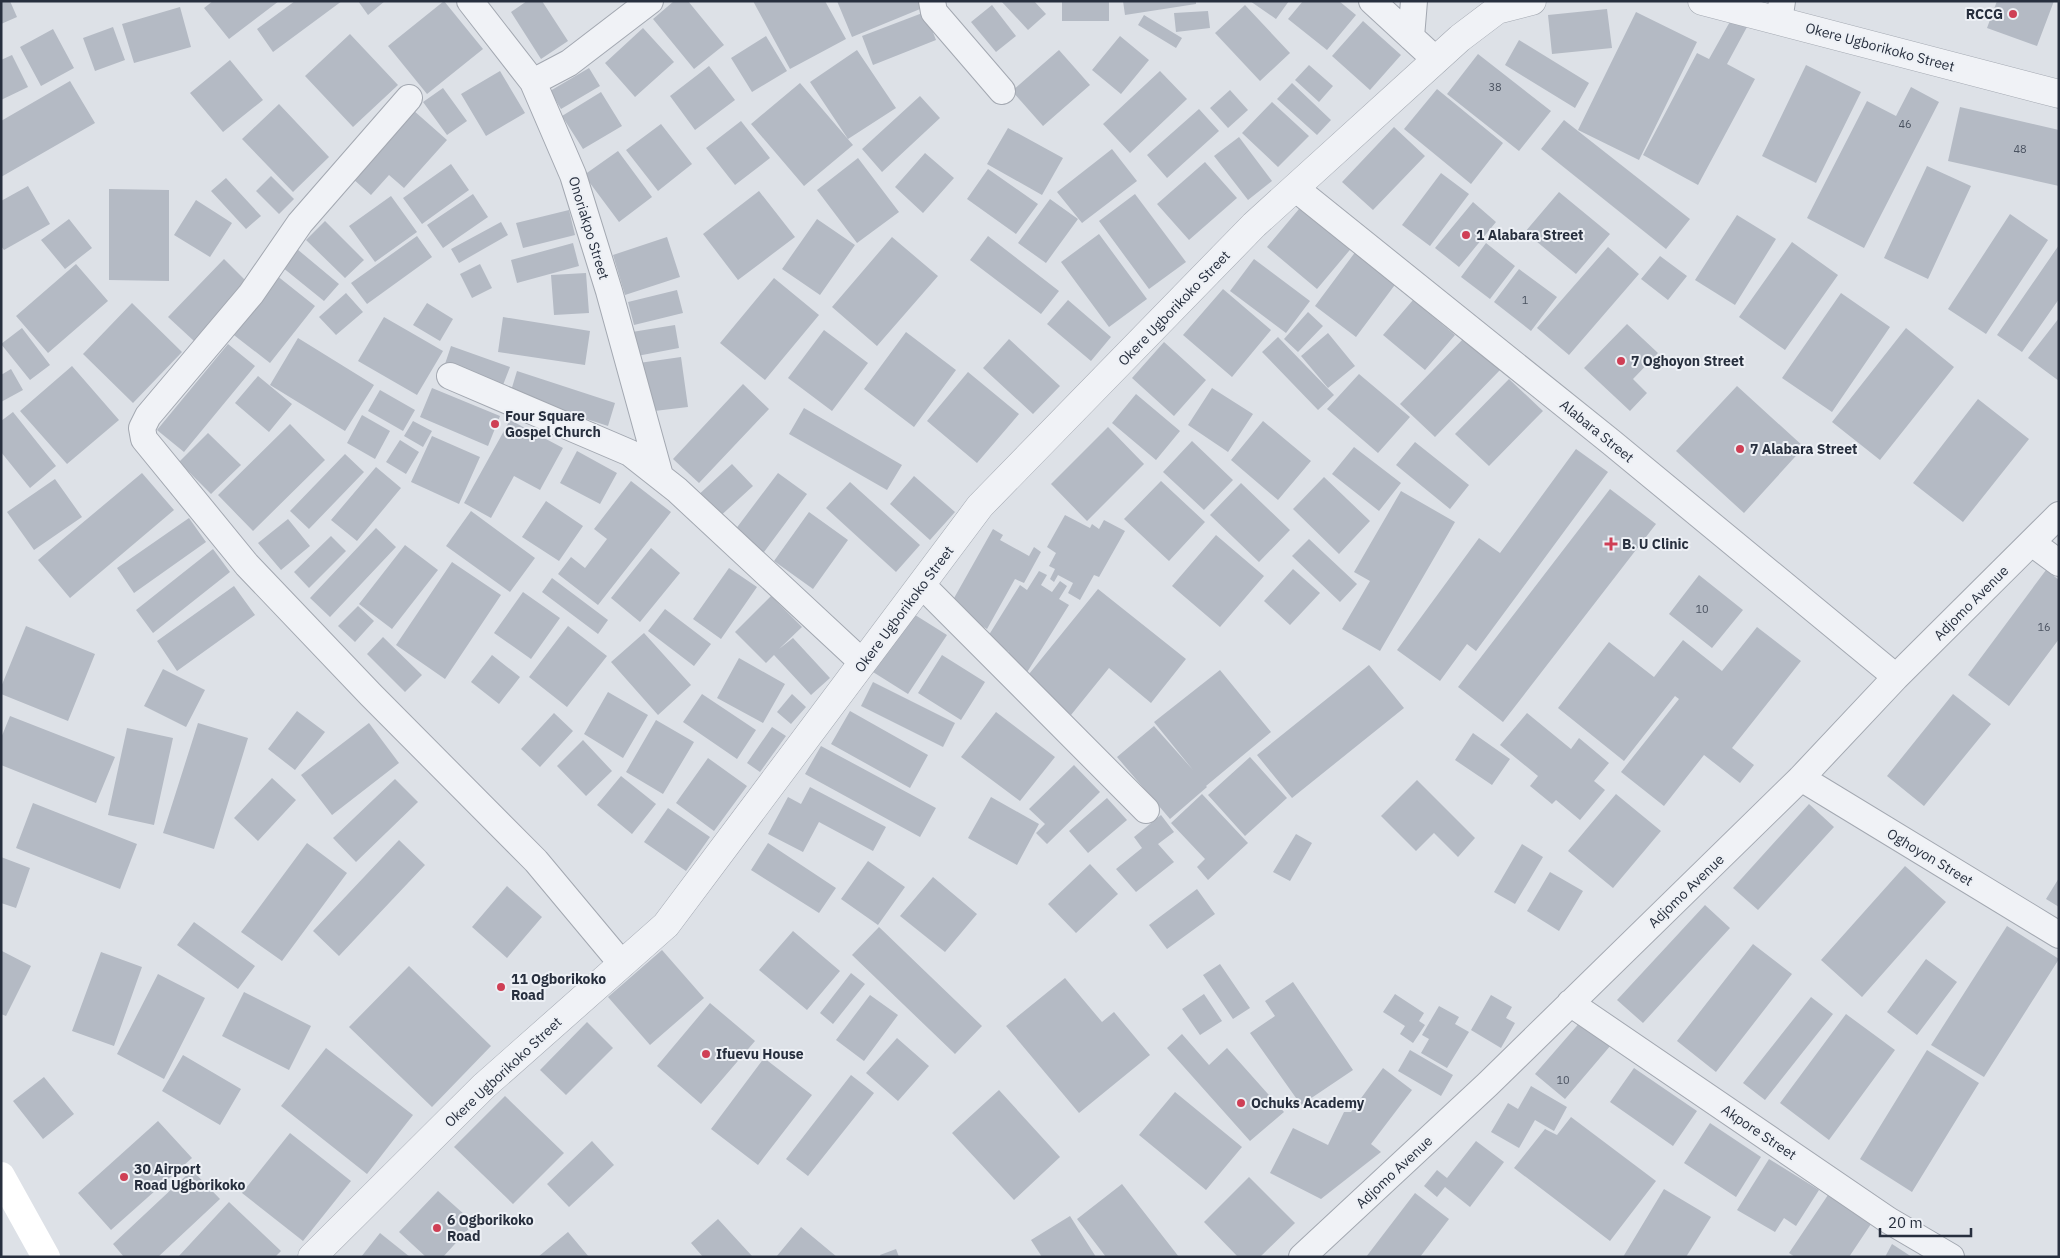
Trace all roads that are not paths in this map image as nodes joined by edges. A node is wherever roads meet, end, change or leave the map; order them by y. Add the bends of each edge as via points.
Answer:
1 (470, 1) edge
2 (650, 1) edge
3 (932, 1) edge
4 (1372, 1) edge
5 (1414, 1) edge
6 (1532, 1) edge
7 (1702, 1) edge
8 (1781, 11) edge
9 (1411, 37) junction
10 (1436, 60) junction
11 (533, 82) junction
12 (1002, 91) dead end
13 (2059, 94) edge
14 (409, 98) dead end
15 (1295, 188) junction
16 (450, 376) dead end
17 (660, 476) junction
18 (2059, 514) edge
19 (2032, 542) junction
20 (2059, 563) edge
21 (922, 585) junction
22 (863, 663) junction
23 (1896, 677) junction
24 (1801, 778) junction
25 (1146, 810) dead end
26 (2059, 935) edge
27 (622, 964) junction
28 (1570, 1003) junction
29 (1, 1176) edge
30 (46, 1257) edge
31 (312, 1257) edge
32 (1302, 1257) edge
33 (1951, 1257) edge

1 - 11 street, Onoriakpo Street
2 - 11 street via 569,63
3 - 12 street via 934,12
4 - 9 street
5 - 9 street
6 - 10 street, Okere Ugborikoko Street via 1497,10
7 - 8 street, Okere Ugborikoko Street
8 - 13 street, Okere Ugborikoko Street
9 - 10 street
10 - 15 street, Okere Ugborikoko Street
11 - 17 street, Onoriakpo Street via 573,175
14 - 27 street via 300,223 251,294 148,416 142,428 144,439 247,565 536,861
15 - 21 street, Okere Ugborikoko Street via 1254,225 980,506
15 - 23 street, Alabara Street
16 - 17 street via 630,453
17 - 22 street
18 - 19 street, Adjomo Avenue
19 - 20 street
19 - 23 street, Adjomo Avenue
21 - 22 street, Okere Ugborikoko Street
21 - 25 street
22 - 27 street, Okere Ugborikoko Street via 666,925
23 - 24 street, Adjomo Avenue
24 - 26 street, Oghoyon Street
24 - 28 street, Adjomo Avenue
27 - 31 street, Okere Ugborikoko Street via 484,1086
28 - 32 street, Adjomo Avenue
28 - 33 street, Akpore Street via 1888,1220
29 - 30 main road

